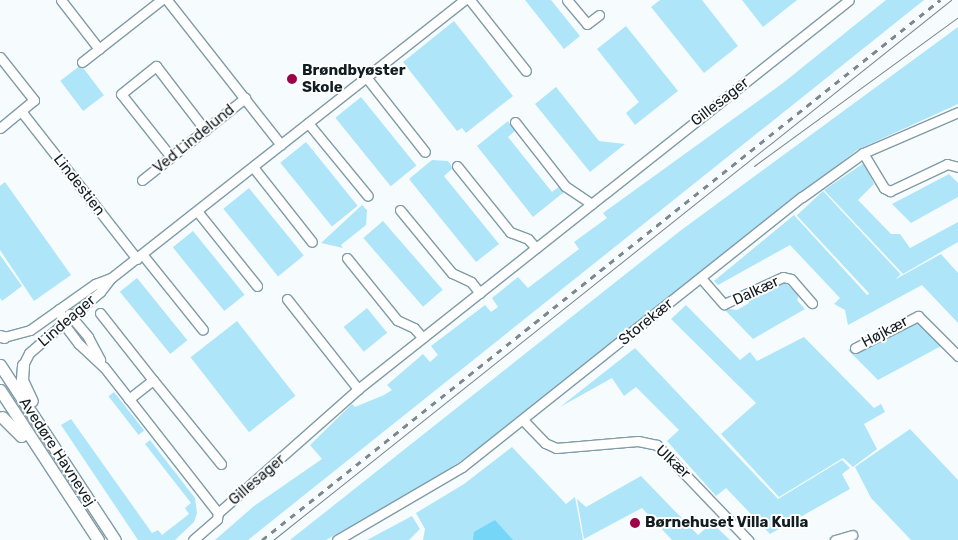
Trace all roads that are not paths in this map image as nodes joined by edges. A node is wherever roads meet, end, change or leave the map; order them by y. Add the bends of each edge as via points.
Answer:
1 (61, 0) edge
2 (161, 0) edge
3 (167, 0) edge
4 (464, 0) edge
5 (470, 0) edge
6 (567, 0) edge
7 (849, 0) edge
8 (599, 15) dead end
9 (99, 49) junction
10 (0, 57) edge
11 (82, 62) dead end
12 (526, 70) dead end
13 (366, 77) junction
14 (245, 98) junction
15 (21, 112) junction
16 (958, 112) edge
17 (514, 122) dead end
18 (308, 123) junction
19 (0, 128) edge
20 (205, 130) junction
21 (281, 145) junction
22 (425, 152) dead end
23 (864, 153) junction
24 (170, 157) junction
25 (457, 166) dead end
26 (253, 167) junction
27 (958, 167) edge
28 (142, 180) dead end
29 (368, 196) dead end
30 (592, 204) junction
31 (400, 210) dead end
32 (197, 211) junction
33 (312, 242) dead end
34 (536, 248) junction
35 (140, 256) junction
36 (347, 258) dead end
37 (111, 278) junction
38 (701, 278) junction
39 (257, 286) dead end
40 (480, 293) junction
41 (287, 299) dead end
42 (812, 303) dead end
43 (59, 309) junction
44 (100, 312) dead end
45 (72, 316) junction
46 (63, 323) junction
47 (203, 330) dead end
48 (2, 336) edge
49 (423, 338) junction
50 (855, 348) dead end
51 (958, 356) edge
52 (0, 365) edge
53 (23, 365) joint
54 (104, 367) junction
55 (153, 380) junction
56 (358, 389) junction
57 (0, 390) edge
58 (129, 399) junction
59 (0, 403) edge
60 (1, 417) edge
61 (523, 420) junction
62 (15, 426) junction
63 (62, 461) junction
64 (221, 464) dead end
65 (61, 484) junction
66 (218, 513) junction
67 (852, 535) dead end
68 (98, 540) edge
69 (115, 540) edge
70 (193, 540) edge
71 (337, 540) edge
72 (748, 540) edge
73 (834, 540) edge

1 - 9 street
2 - 9 street
3 - 14 street, Ved Lindelund
4 - 13 street, Lindeager
5 - 12 street
6 - 8 street via 587,24
7 - 30 street, Gillesager
9 - 11 street
10 - 15 street via 34,100
13 - 18 street, Lindeager
13 - 22 street
14 - 20 street, Ved Lindelund
14 - 21 street, Ved Lindelund
15 - 19 street
15 - 35 street, Lindestien
16 - 23 street, Storekær
17 - 30 street via 565,186
18 - 21 street, Lindeager
18 - 29 street
20 - 24 street, Ved Lindelund
20 - 24 street via 156,66 121,94
21 - 26 street, Lindeager
23 - 27 street via 884,188 890,191 947,164
23 - 38 street, Storekær
24 - 28 street, Ved Lindelund
25 - 34 street via 510,232 528,239
26 - 32 street, Lindeager
26 - 33 street
30 - 34 street, Gillesager
31 - 40 street via 452,273 471,282
32 - 35 street, Lindeager
32 - 39 street
34 - 40 street, Gillesager
35 - 37 street, Lindeager
35 - 47 street
36 - 49 street via 397,320 414,328
37 - 43 street, Lindeager
37 - 45 street, Lindeager
38 - 42 street, Dalkær via 724,304 783,277 791,279
38 - 61 street, Storekær
40 - 49 street, Gillesager
41 - 56 street
43 - 45 street, Gillesager
43 - 46 street, Gillesager
43 - 48 street, Lindeager via 18,335
44 - 55 street
45 - 46 street, Lindeager
45 - 54 street, Gillesager
46 - 53 street, Lindeager via 29,353
46 - 54 street, Gillesager
49 - 56 street, Gillesager
50 - 51 street, Højkær via 918,316
52 - 63 street, Avedøre Havnevej
53 - 63 street via 24,386 47,424
54 - 58 street, Gillesager
55 - 58 street
55 - 64 street
56 - 66 street, Gillesager
57 - 65 street, Avedøre Havnevej
58 - 66 street, Gillesager
59 - 62 street
60 - 62 street
61 - 71 street, Storekær via 446,478
61 - 72 street, Ulkær via 545,444 556,448 654,443
62 - 65 street
63 - 69 street, Avedøre Havnevej
65 - 68 street, Avedøre Havnevej
66 - 70 street via 217,519
67 - 73 street

